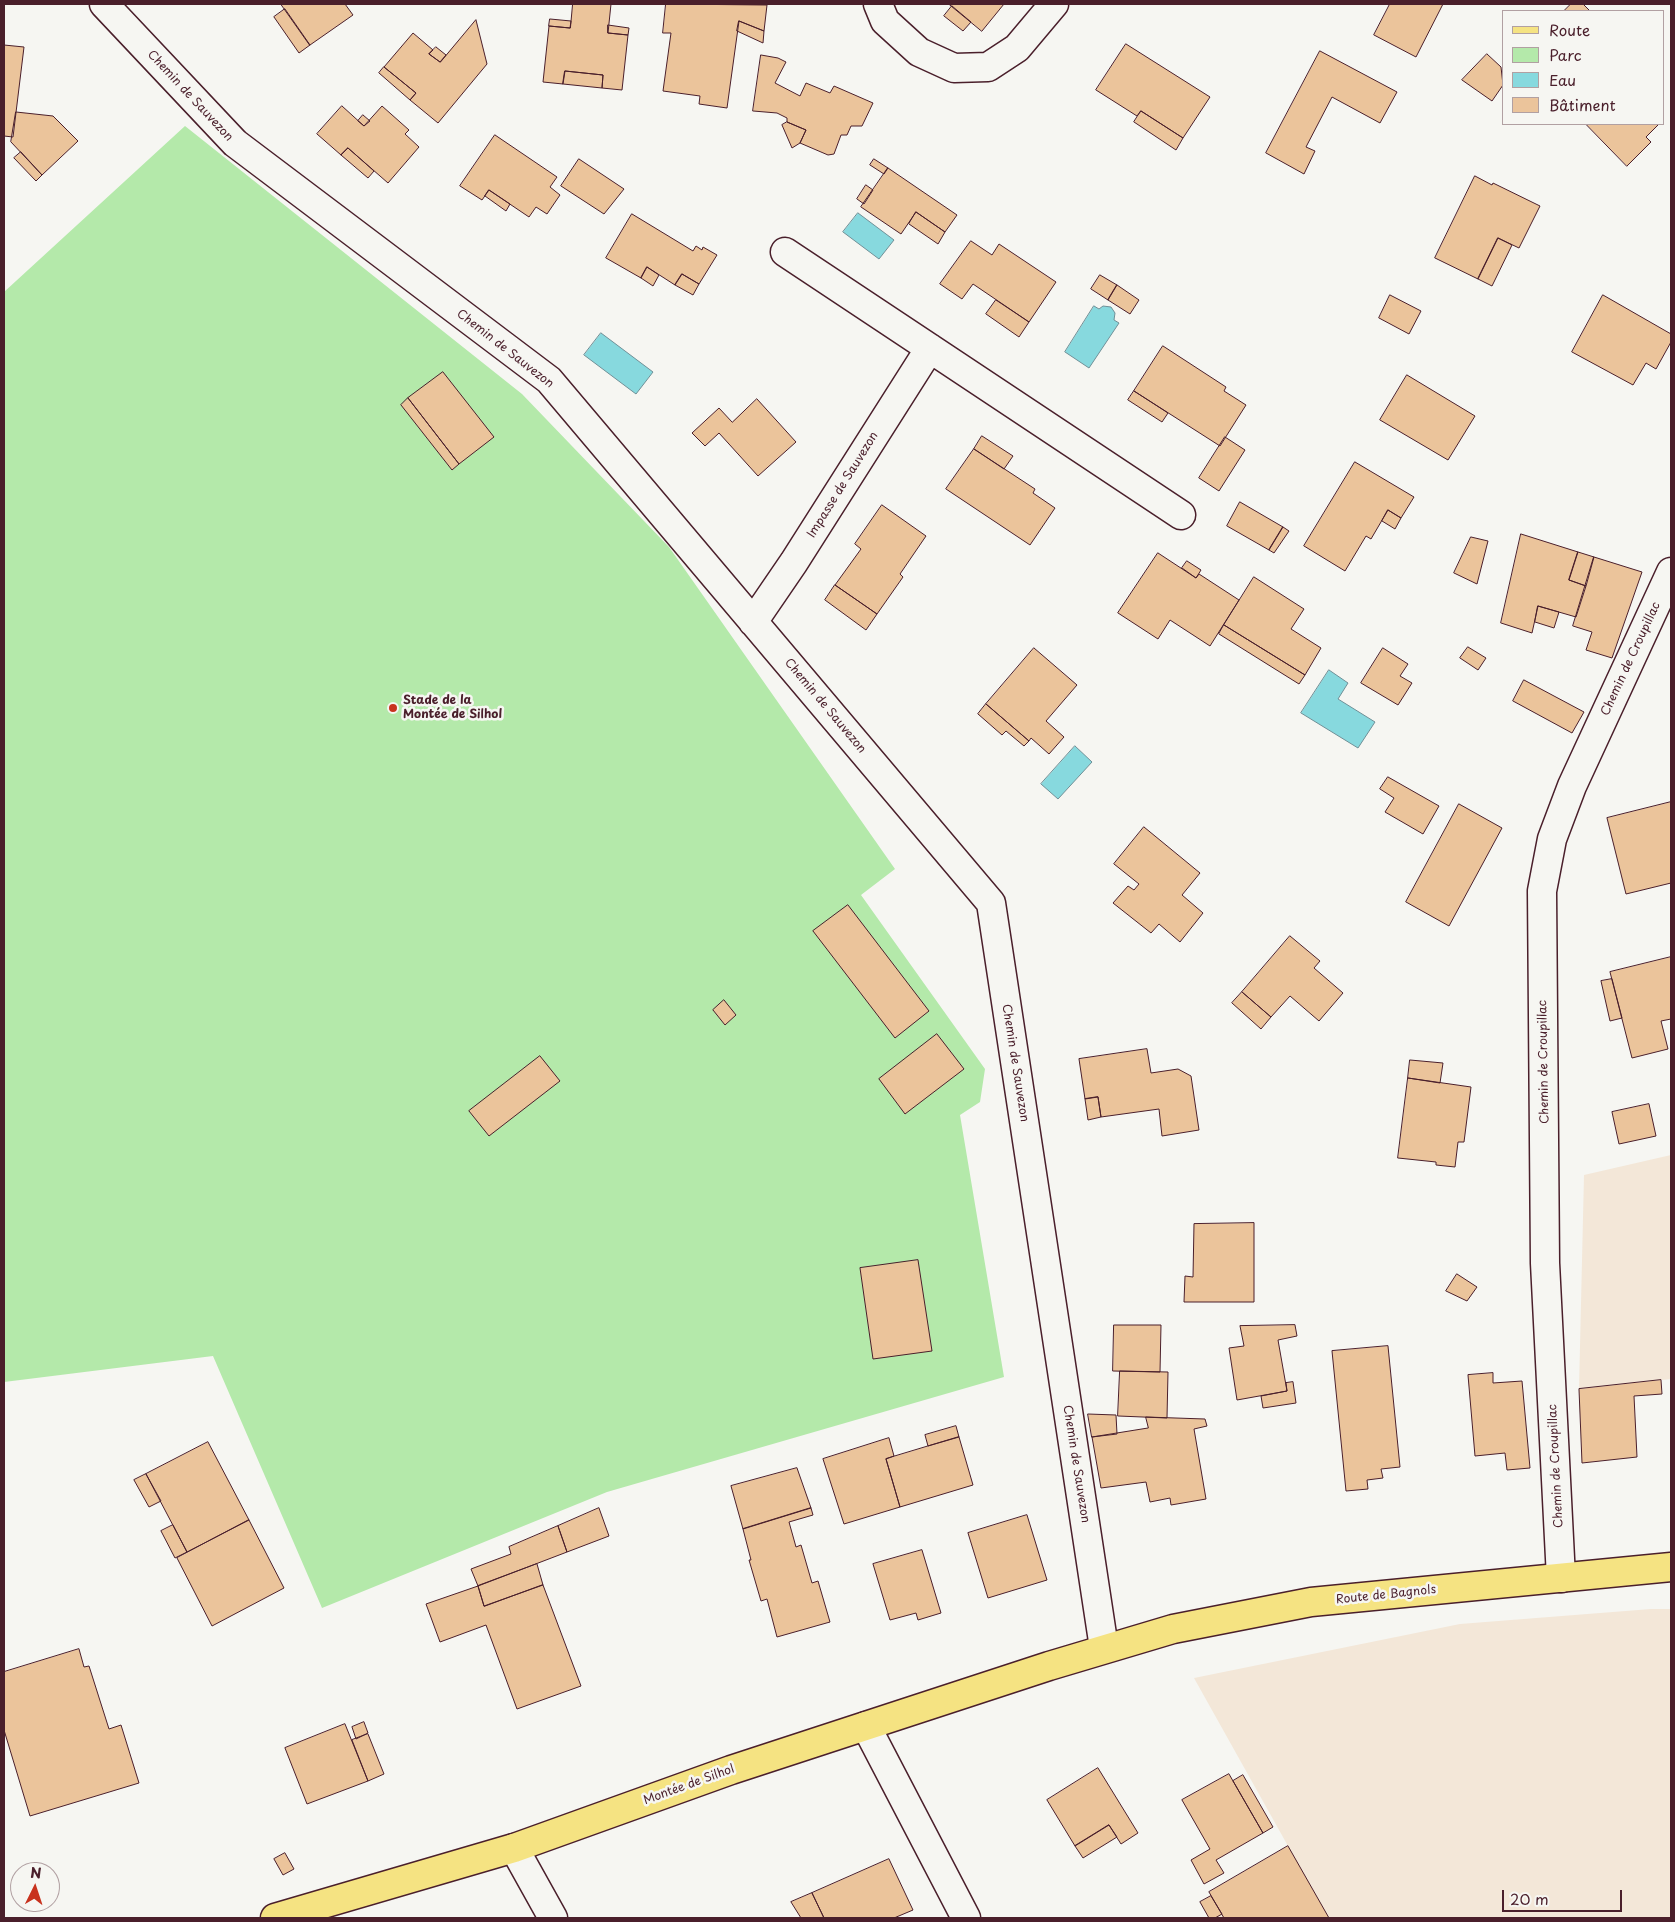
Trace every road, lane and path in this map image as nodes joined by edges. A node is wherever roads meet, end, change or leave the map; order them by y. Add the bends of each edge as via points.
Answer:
1 (104, 4) edge
2 (878, 4) edge
3 (1054, 4) edge
4 (785, 252) dead end
5 (930, 348) junction
6 (1181, 515) dead end
7 (1671, 572) edge
8 (753, 622) junction
9 (1671, 1566) edge
10 (1561, 1578) junction
11 (1104, 1648) junction
12 (866, 1726) junction
13 (514, 1848) junction
14 (275, 1918) edge
15 (553, 1918) edge
16 (966, 1918) edge

1 - 8 street, Chemin de Sauvezon via 235,143 548,380
2 - 3 street via 885,21 919,52 954,68 988,67 1017,48
4 - 5 street
5 - 6 street
5 - 8 street, Impasse de Sauvezon
7 - 10 street, Chemin de Croupillac via 1572,786 1552,839 1542,890 1545,1263
8 - 11 street, Chemin de Sauvezon via 991,903
9 - 10 main road, Route de Bagnols
10 - 11 main road, Route de Bagnols via 1311,1602 1172,1628
11 - 12 main road, Montée de Silhol
12 - 13 main road, Montée de Silhol via 730,1770
12 - 16 street
13 - 14 main road, Montée de Silhol
13 - 15 street

